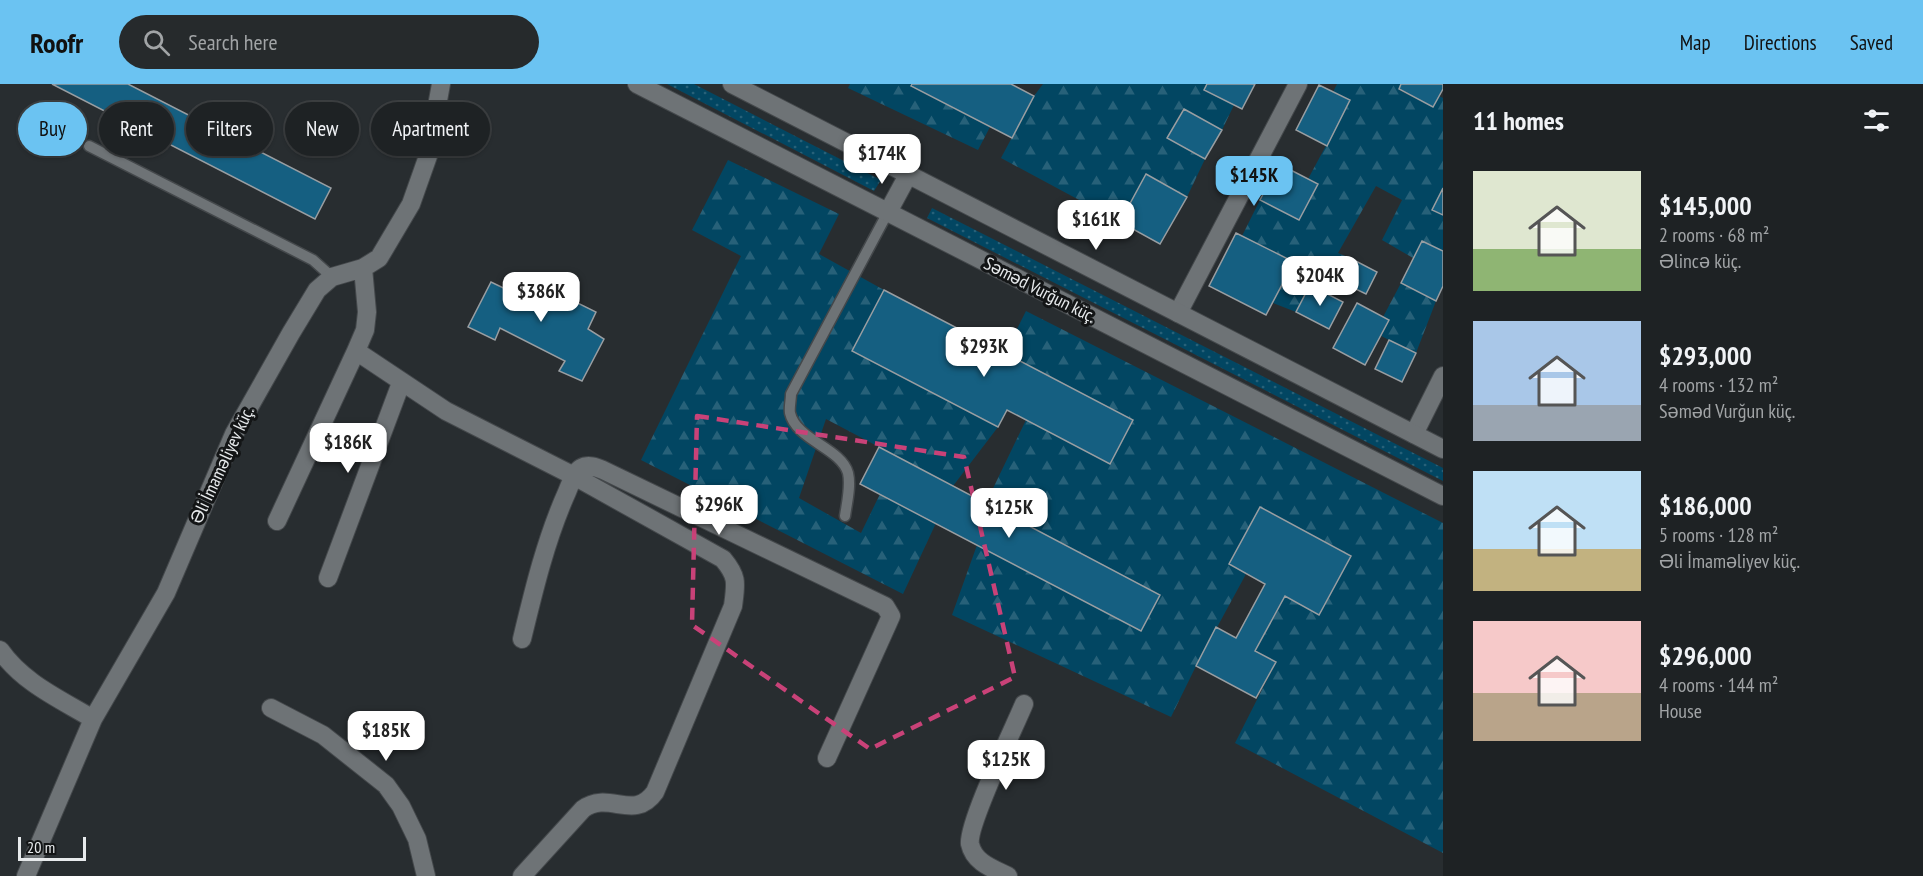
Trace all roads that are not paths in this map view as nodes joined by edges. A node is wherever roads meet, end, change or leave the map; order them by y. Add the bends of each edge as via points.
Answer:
1 (441, 84) edge
2 (638, 84) edge
3 (732, 84) edge
4 (1298, 84) edge
5 (89, 146) dead end
6 (908, 175) junction
7 (888, 212) junction
8 (363, 268) junction
9 (332, 277) junction
10 (1178, 313) junction
11 (356, 351) junction
12 (1443, 376) edge
13 (401, 383) junction
14 (1414, 434) junction
15 (1443, 449) edge
16 (574, 476) junction
17 (1443, 496) edge
18 (845, 516) dead end
19 (277, 521) dead end
20 (328, 578) dead end
21 (522, 639) dead end
22 (0, 650) edge
23 (1024, 704) dead end
24 (271, 708) dead end
25 (93, 719) junction
26 (827, 758) dead end
27 (26, 876) edge
28 (426, 876) edge
29 (522, 876) edge
30 (1008, 876) edge

1 - 8 street via 428,156 411,204 379,258
2 - 7 street, Səməd Vurğun küç.
3 - 6 street
4 - 10 street
5 - 9 lane via 313,260
6 - 7 street
6 - 10 street
7 - 17 street, Səməd Vurğun küç.
7 - 18 lane via 791,394 790,413 797,427 842,463 848,473
8 - 9 street
8 - 11 street via 367,312
9 - 25 street, Əli İmaməliyev küç. via 317,290 234,434 166,593
10 - 14 street
11 - 13 street
11 - 19 street
12 - 14 street
13 - 16 street via 446,411
13 - 20 street
14 - 15 street
16 - 21 street via 540,563
16 - 26 street via 580,468 603,470 885,606 891,616
16 - 29 street via 723,559 734,572 735,596 648,802 634,807 592,802
22 - 25 street via 22,677
23 - 30 street via 977,815 970,844 980,862
24 - 28 street via 323,735 386,785 417,839
25 - 27 street, Əli İmaməliyev küç.

